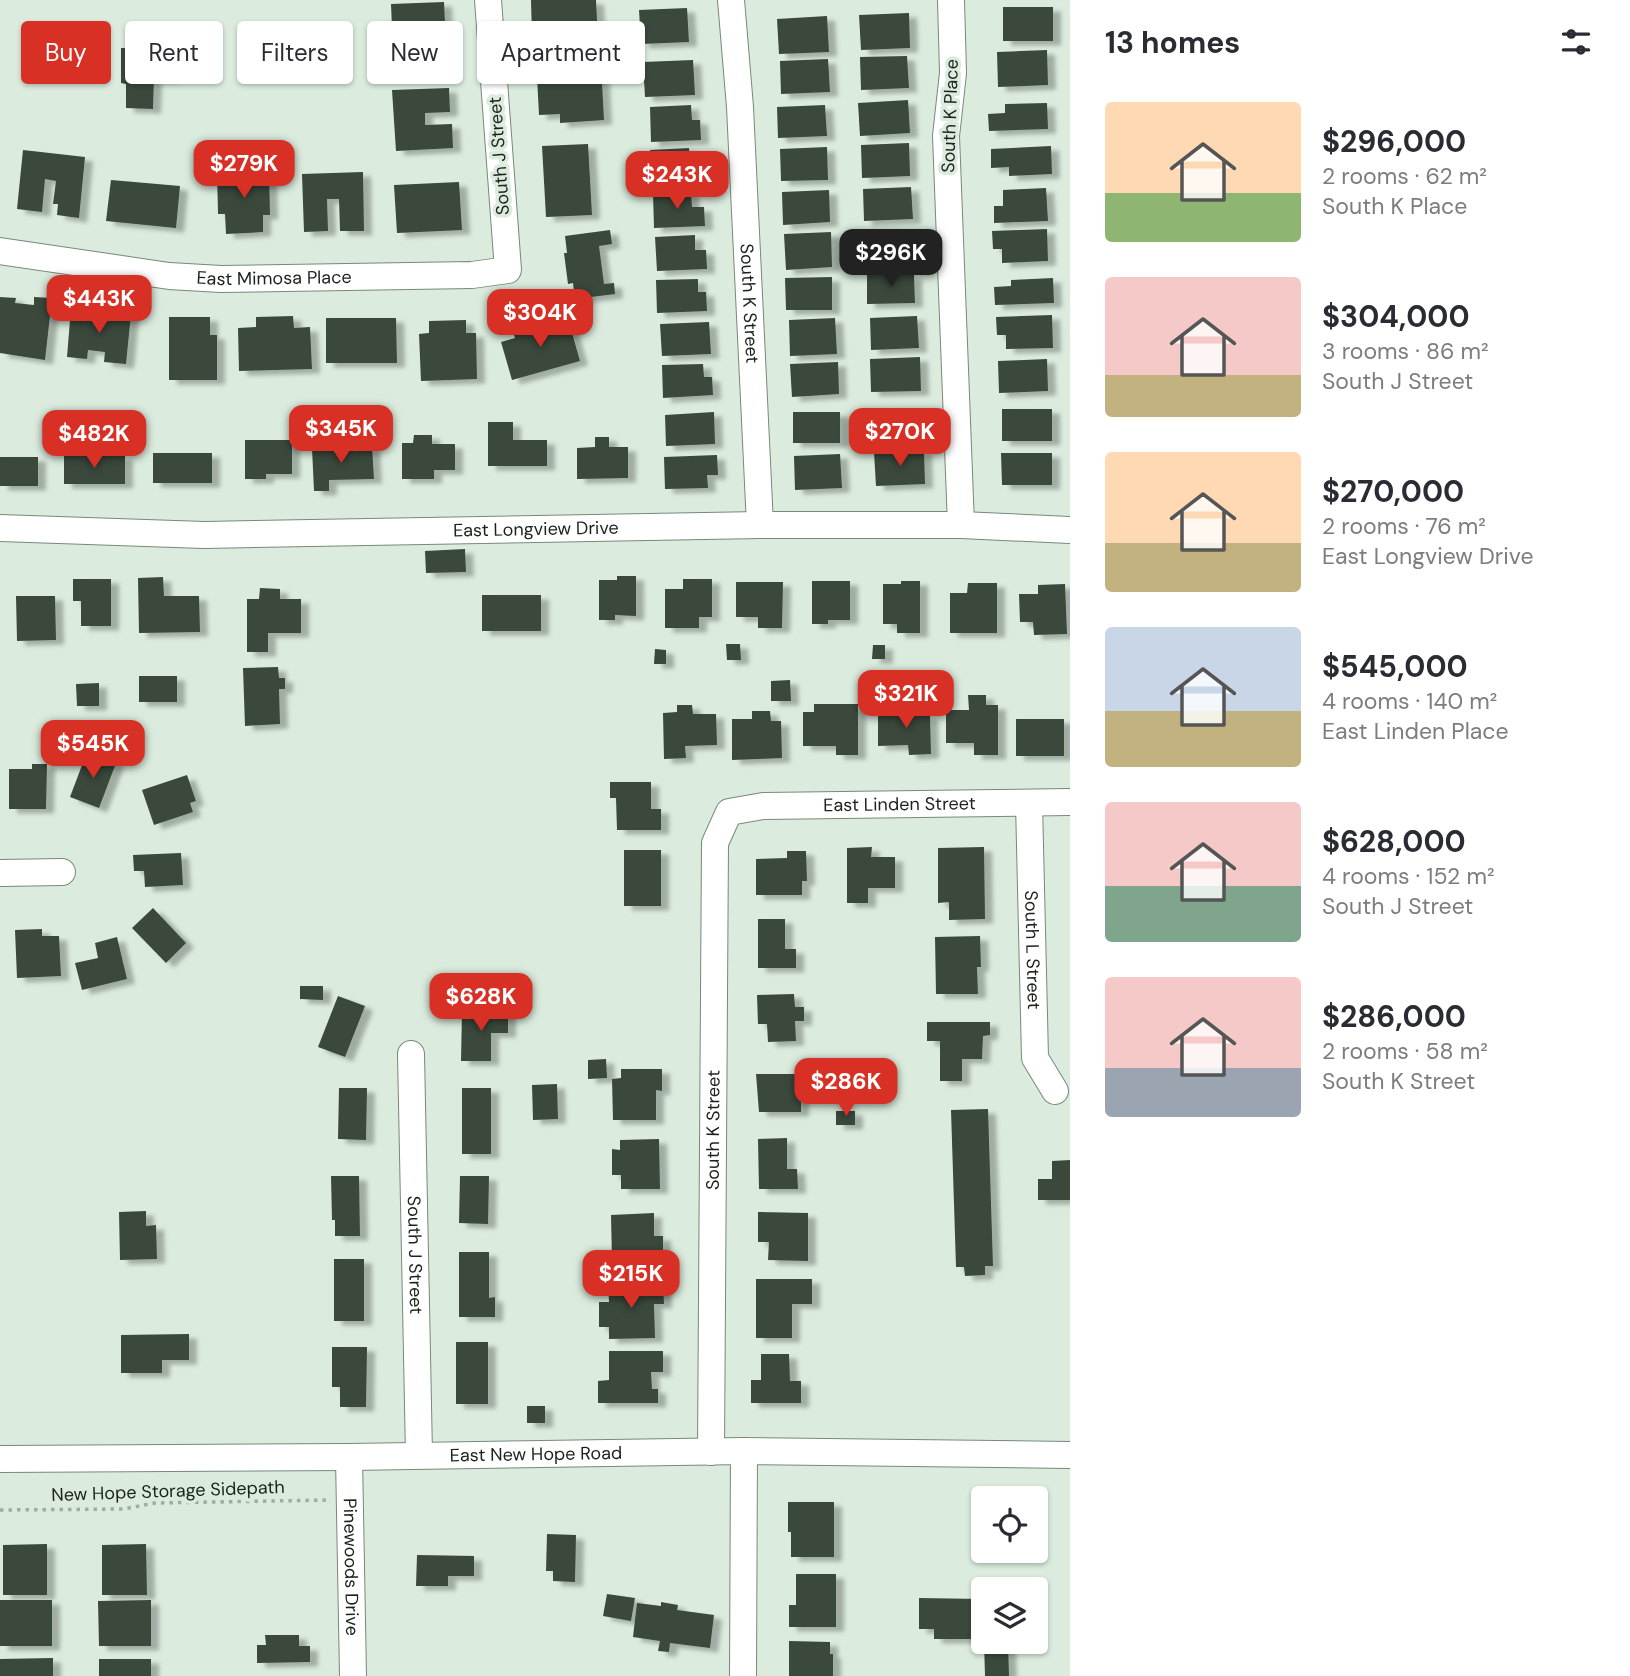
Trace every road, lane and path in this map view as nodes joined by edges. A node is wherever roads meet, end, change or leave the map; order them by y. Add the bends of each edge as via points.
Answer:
1 (488, 0) edge
2 (731, 0) edge
3 (951, 0) edge
4 (0, 250) edge
5 (508, 270) joint
6 (760, 525) junction
7 (961, 526) junction
8 (0, 528) edge
9 (1070, 530) edge
10 (1070, 802) edge
11 (1029, 803) junction
12 (729, 812) joint
13 (61, 872) dead end
14 (0, 873) edge
15 (411, 1054) dead end
16 (1055, 1091) dead end
17 (744, 1451) junction
18 (711, 1452) junction
19 (419, 1455) junction
20 (1070, 1455) edge
21 (349, 1457) junction
22 (0, 1458) edge
23 (337, 1499) dead end
24 (0, 1510) edge
25 (353, 1676) edge
26 (743, 1676) edge

1 - 5 street, South J Street
2 - 6 street, South K Street
3 - 7 street, South K Place via 953,73 946,136
4 - 5 street, East Mimosa Place via 169,276 221,279 472,275
6 - 7 street, East Longview Drive
6 - 8 street, East Longview Drive via 204,535
7 - 9 street, East Longview Drive
10 - 11 street, East Linden Street
11 - 12 street, East Linden Street via 763,806
11 - 16 street, South L Street via 1035,1058
12 - 18 street, South K Street via 715,843
13 - 14 street
15 - 19 street, South J Street
17 - 18 street, East New Hope Road
17 - 20 street, East New Hope Road
17 - 26 street
18 - 19 street, East New Hope Road
19 - 21 street, East New Hope Road
21 - 22 street, East New Hope Road
21 - 25 street, Pinewoods Drive
23 - 24 path, New Hope Storage Sidepath

